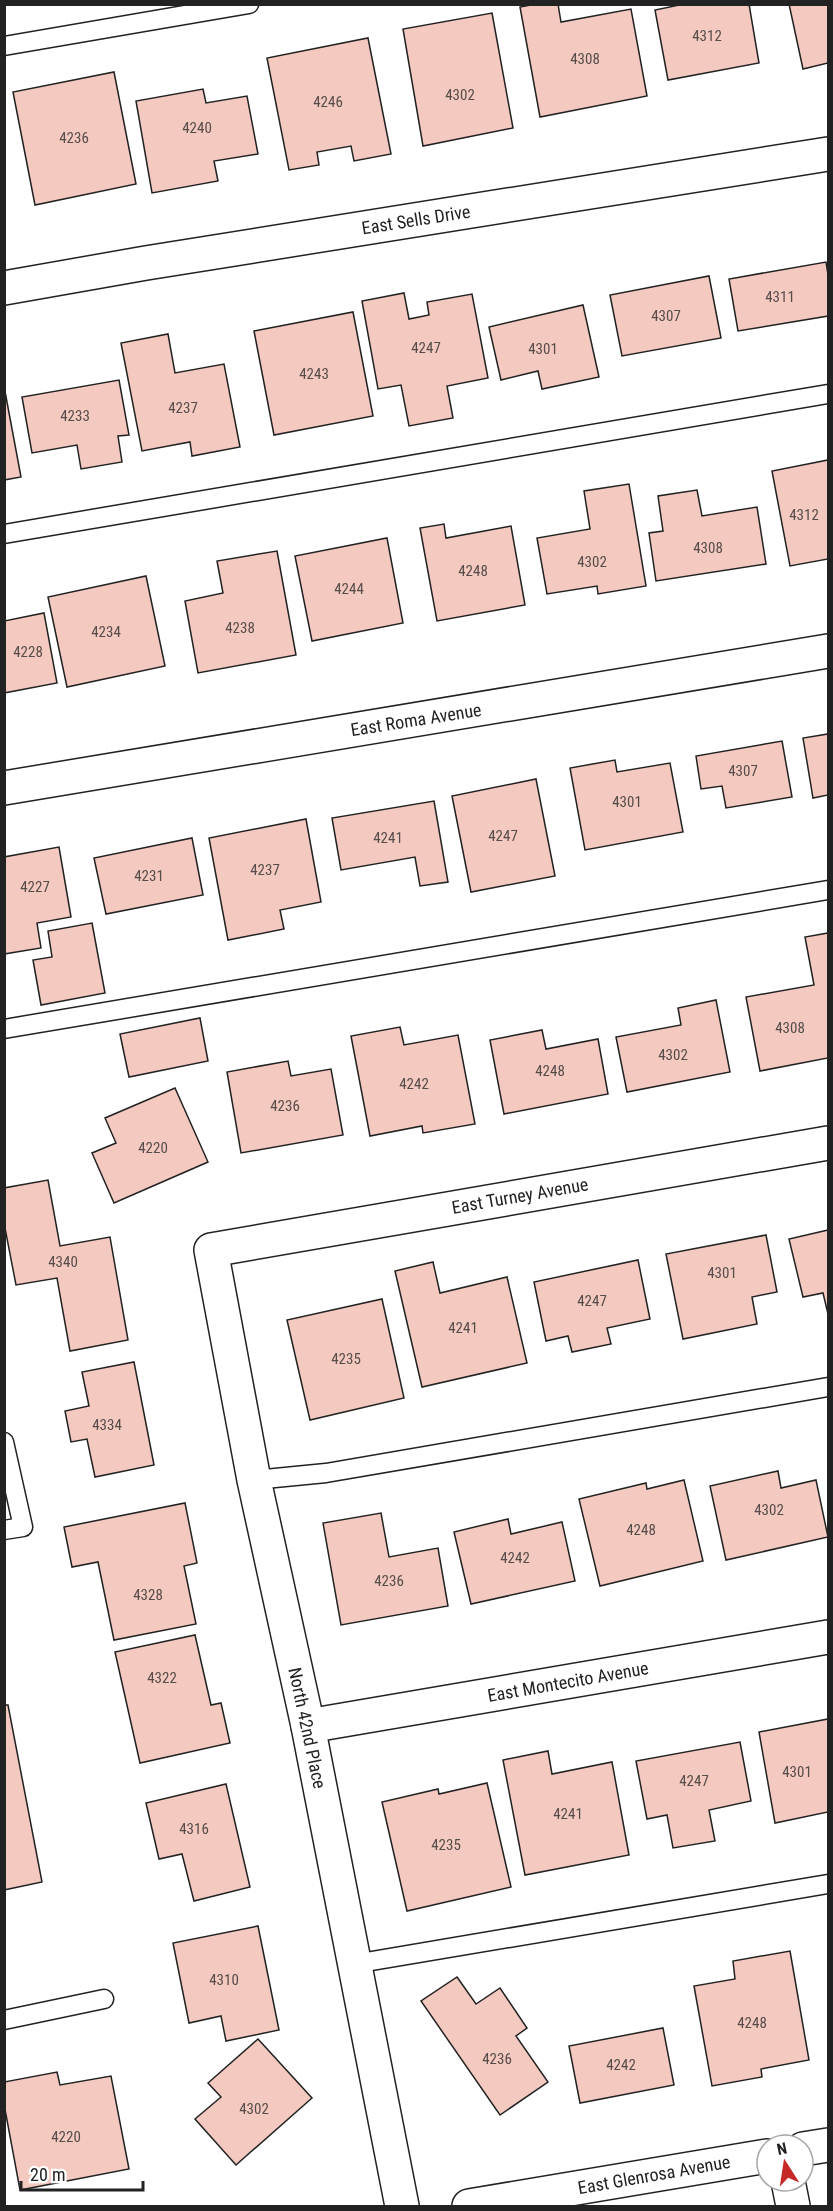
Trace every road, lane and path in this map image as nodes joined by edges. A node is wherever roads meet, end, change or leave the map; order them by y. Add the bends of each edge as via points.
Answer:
1 (249, 4) edge
2 (4, 46) edge
3 (828, 154) edge
4 (4, 288) edge
5 (828, 394) edge
6 (4, 534) edge
7 (828, 651) edge
8 (4, 788) edge
9 (828, 890) edge
10 (4, 1029) edge
11 (828, 1143) edge
12 (210, 1250) joint
13 (828, 1387) edge
14 (4, 1442) edge
15 (254, 1480) junction
16 (4, 1530) edge
17 (828, 1638) edge
18 (308, 1726) junction
19 (828, 1884) edge
20 (354, 1964) junction
21 (104, 1999) dead end
22 (4, 2020) edge
23 (755, 2158) edge
24 (402, 2206) edge
25 (477, 2206) edge

1 - 2 lane
3 - 4 street, East Sells Drive
5 - 6 lane
7 - 8 street, East Roma Avenue
9 - 10 lane
11 - 12 street, East Turney Avenue
12 - 15 street, North 42nd Place
13 - 15 lane via 326,1473
14 - 16 lane via 23,1527
15 - 18 street, North 42nd Place
17 - 18 street, East Montecito Avenue
18 - 20 street, North 42nd Place
19 - 20 lane
20 - 24 street, North 42nd Place
21 - 22 lane
23 - 25 street, East Glenrosa Avenue

